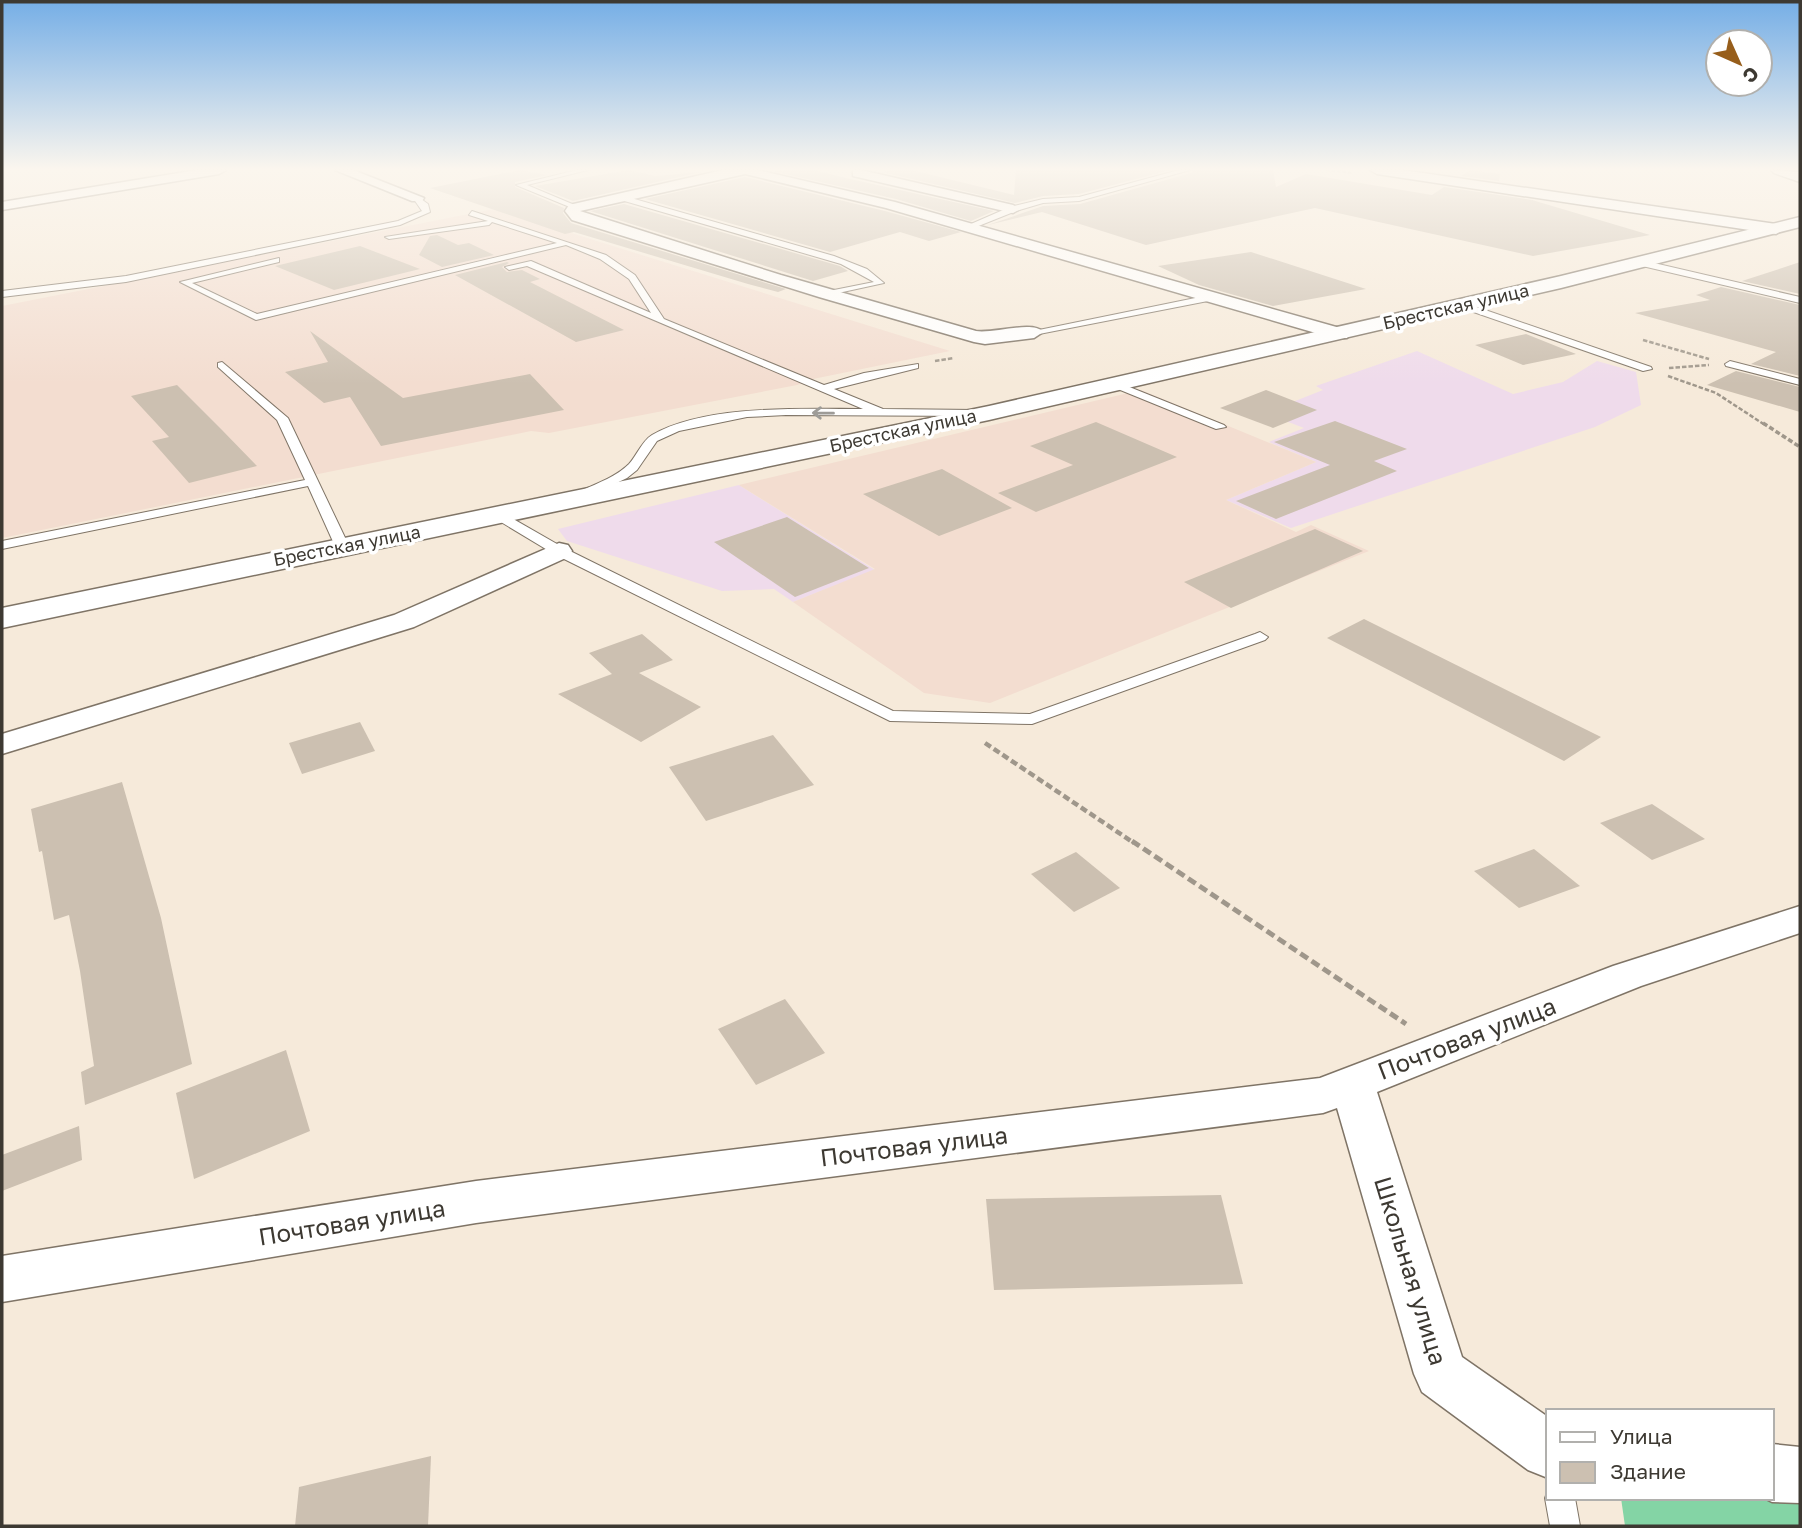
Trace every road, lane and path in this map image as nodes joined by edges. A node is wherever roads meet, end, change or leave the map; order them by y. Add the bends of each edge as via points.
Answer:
1 (310, 241) edge
2 (371, 241) edge
3 (562, 241) edge
4 (661, 241) edge
5 (773, 241) edge
6 (1019, 241) edge
7 (1727, 241) edge
8 (567, 243) junction
9 (321, 250) dead end
10 (285, 258) dead end
11 (1641, 263) junction
12 (476, 276) dead end
13 (832, 293) junction
14 (2, 294) edge
15 (1210, 298) junction
16 (1800, 300) edge
17 (1462, 305) junction
18 (661, 321) junction
19 (1034, 332) joint
20 (1340, 334) junction
21 (1633, 337) dead end
22 (1730, 364) junction
23 (222, 365) dead end
24 (914, 366) dead end
25 (1647, 369) junction
26 (1800, 382) edge
27 (1112, 383) junction
28 (822, 389) junction
29 (989, 413) junction
30 (885, 414) junction
31 (1220, 427) dead end
32 (1800, 447) edge
33 (311, 482) junction
34 (560, 503) junction
35 (500, 516) junction
36 (2, 545) edge
37 (342, 546) junction
38 (559, 551) junction
39 (2, 618) edge
40 (1260, 637) dead end
41 (946, 717) junction
42 (2, 744) edge
43 (1800, 919) edge
44 (1442, 1048) junction
45 (1352, 1084) junction
46 (2, 1279) edge
47 (1546, 1449) edge
48 (1774, 1472) edge
49 (1800, 1475) edge
50 (1560, 1500) edge
51 (1564, 1526) edge

1 - 14 lane via 126,279
2 - 9 lane
3 - 8 lane
4 - 13 street
5 - 13 lane via 831,258 880,283
6 - 15 street
7 - 11 main road, Брестская улица
8 - 10 lane via 256,317 184,282
8 - 18 lane via 603,257 632,277
11 - 16 lane
11 - 17 main road, Брестская улица
12 - 18 lane via 528,263
13 - 19 street via 974,336
15 - 19 lane
15 - 20 street
17 - 20 main road, Брестская улица
17 - 25 lane
18 - 28 lane
20 - 27 main road, Брестская улица
21 - 22 path
22 - 25 path
22 - 26 lane
23 - 33 lane via 282,418
24 - 28 lane
25 - 32 path via 1716,393
27 - 29 main road, Брестская улица
27 - 31 lane
28 - 30 lane
29 - 30 lane
29 - 34 main road, Брестская улица
30 -> 34 lane via 747,414 676,428 653,439 633,467 615,480
33 - 36 lane
33 - 37 lane
34 - 35 main road, Брестская улица
35 - 37 main road, Брестская улица
35 - 38 lane
37 - 39 main road, Брестская улица
38 - 41 lane via 890,716
38 - 42 street via 404,621
40 - 41 lane via 1032,719
41 - 44 path
43 - 44 street, Почтовая улица via 1628,976
44 - 45 street, Почтовая улица
45 - 46 street, Почтовая улица via 1323,1095 476,1202
45 - 47 street, Школьная улица via 1441,1374
48 - 49 street
50 - 51 lane

